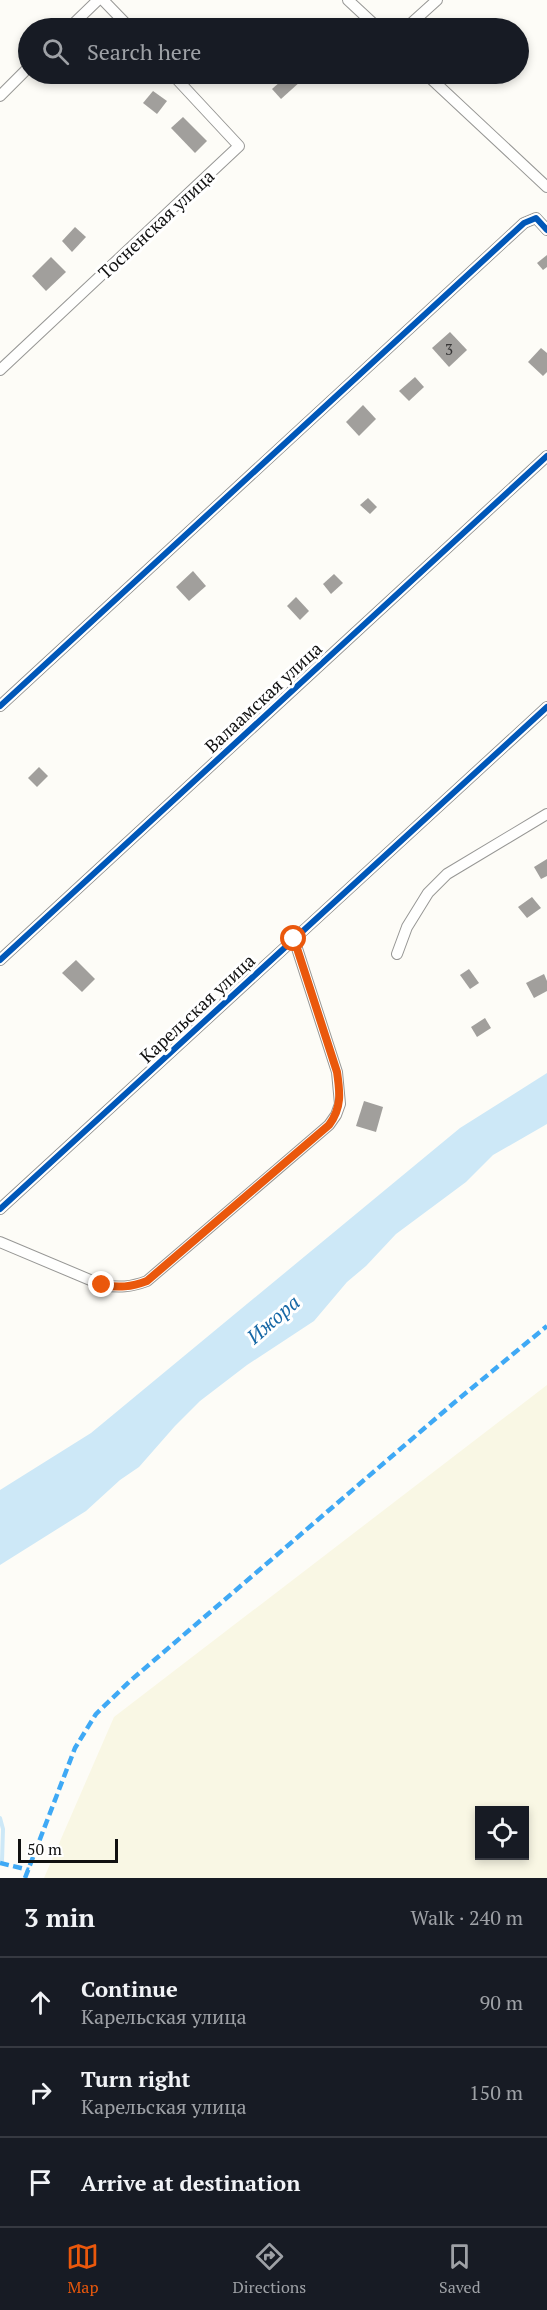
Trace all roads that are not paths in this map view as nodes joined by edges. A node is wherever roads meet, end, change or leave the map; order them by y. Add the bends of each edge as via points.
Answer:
1 (98, 0) edge
2 (103, 0) edge
3 (348, 0) edge
4 (437, 0) edge
5 (79, 18) edge
6 (120, 18) edge
7 (367, 18) edge
8 (417, 18) edge
9 (18, 78) edge
10 (181, 84) edge
11 (437, 84) edge
12 (0, 96) edge
13 (547, 187) edge
14 (547, 230) edge
15 (0, 370) edge
16 (547, 456) edge
17 (0, 705) edge
18 (547, 707) edge
19 (547, 813) edge
20 (294, 939) junction
21 (397, 954) dead end
22 (0, 960) edge
23 (0, 1209) edge
24 (0, 1242) edge

1 - 5 street
2 - 6 street
3 - 7 street
4 - 8 street
9 - 12 street
10 - 15 street, Тосненская улица via 240,146
11 - 13 street
14 - 17 street via 536,218 524,224
16 - 22 street, Валаамская улица
18 - 20 street, Карельская улица
19 - 21 street via 447,874 428,893 407,927
20 - 23 street, Карельская улица
20 - 24 street via 337,1072 340,1104 329,1125 147,1281 132,1287 102,1285

